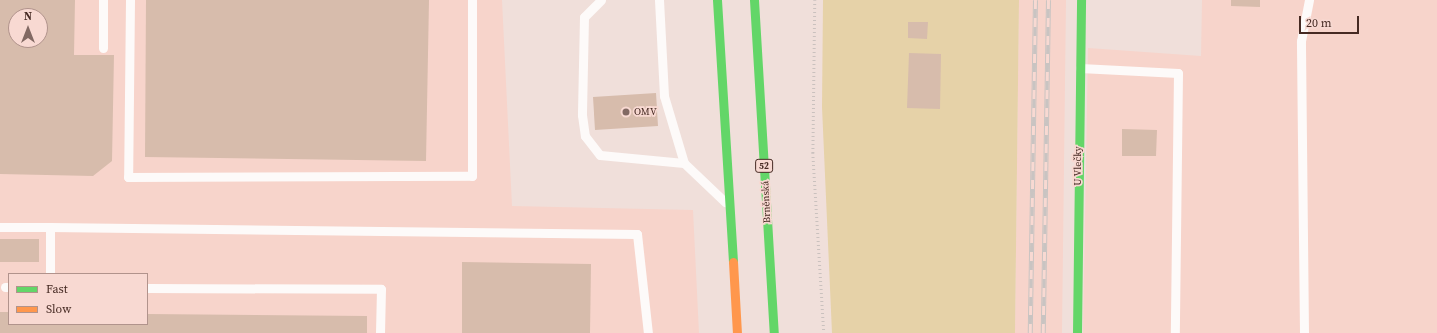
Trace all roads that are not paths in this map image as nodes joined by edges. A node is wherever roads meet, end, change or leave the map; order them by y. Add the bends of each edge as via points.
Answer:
1 (103, 0) edge
2 (130, 0) edge
3 (472, 0) edge
4 (601, 0) edge
5 (659, 0) edge
6 (717, 0) edge
7 (754, 0) edge
8 (1081, 0) edge
9 (1309, 0) edge
10 (103, 48) dead end
11 (1079, 68) junction
12 (684, 163) junction
13 (729, 206) junction
14 (0, 227) edge
15 (50, 227) junction
16 (50, 273) edge
17 (148, 288) edge
18 (380, 333) edge
19 (648, 333) edge
20 (737, 333) edge
21 (774, 333) edge
22 (1077, 333) edge
23 (1175, 333) edge
24 (1304, 333) edge

1 - 10 lane
2 - 3 lane via 128,177 472,176
4 - 12 lane via 584,17 582,115 585,136 600,155
5 - 12 lane via 664,96
6 - 13 main road
7 - 21 main road, Brněnská / 52
8 - 11 main road, U Vlečky
9 - 24 lane via 1301,41
11 - 22 main road, U Vlečky
11 - 23 lane via 1178,73
12 - 13 lane
13 - 20 main road
14 - 15 lane
15 - 16 lane
15 - 19 lane via 637,234
17 - 18 lane via 381,289

